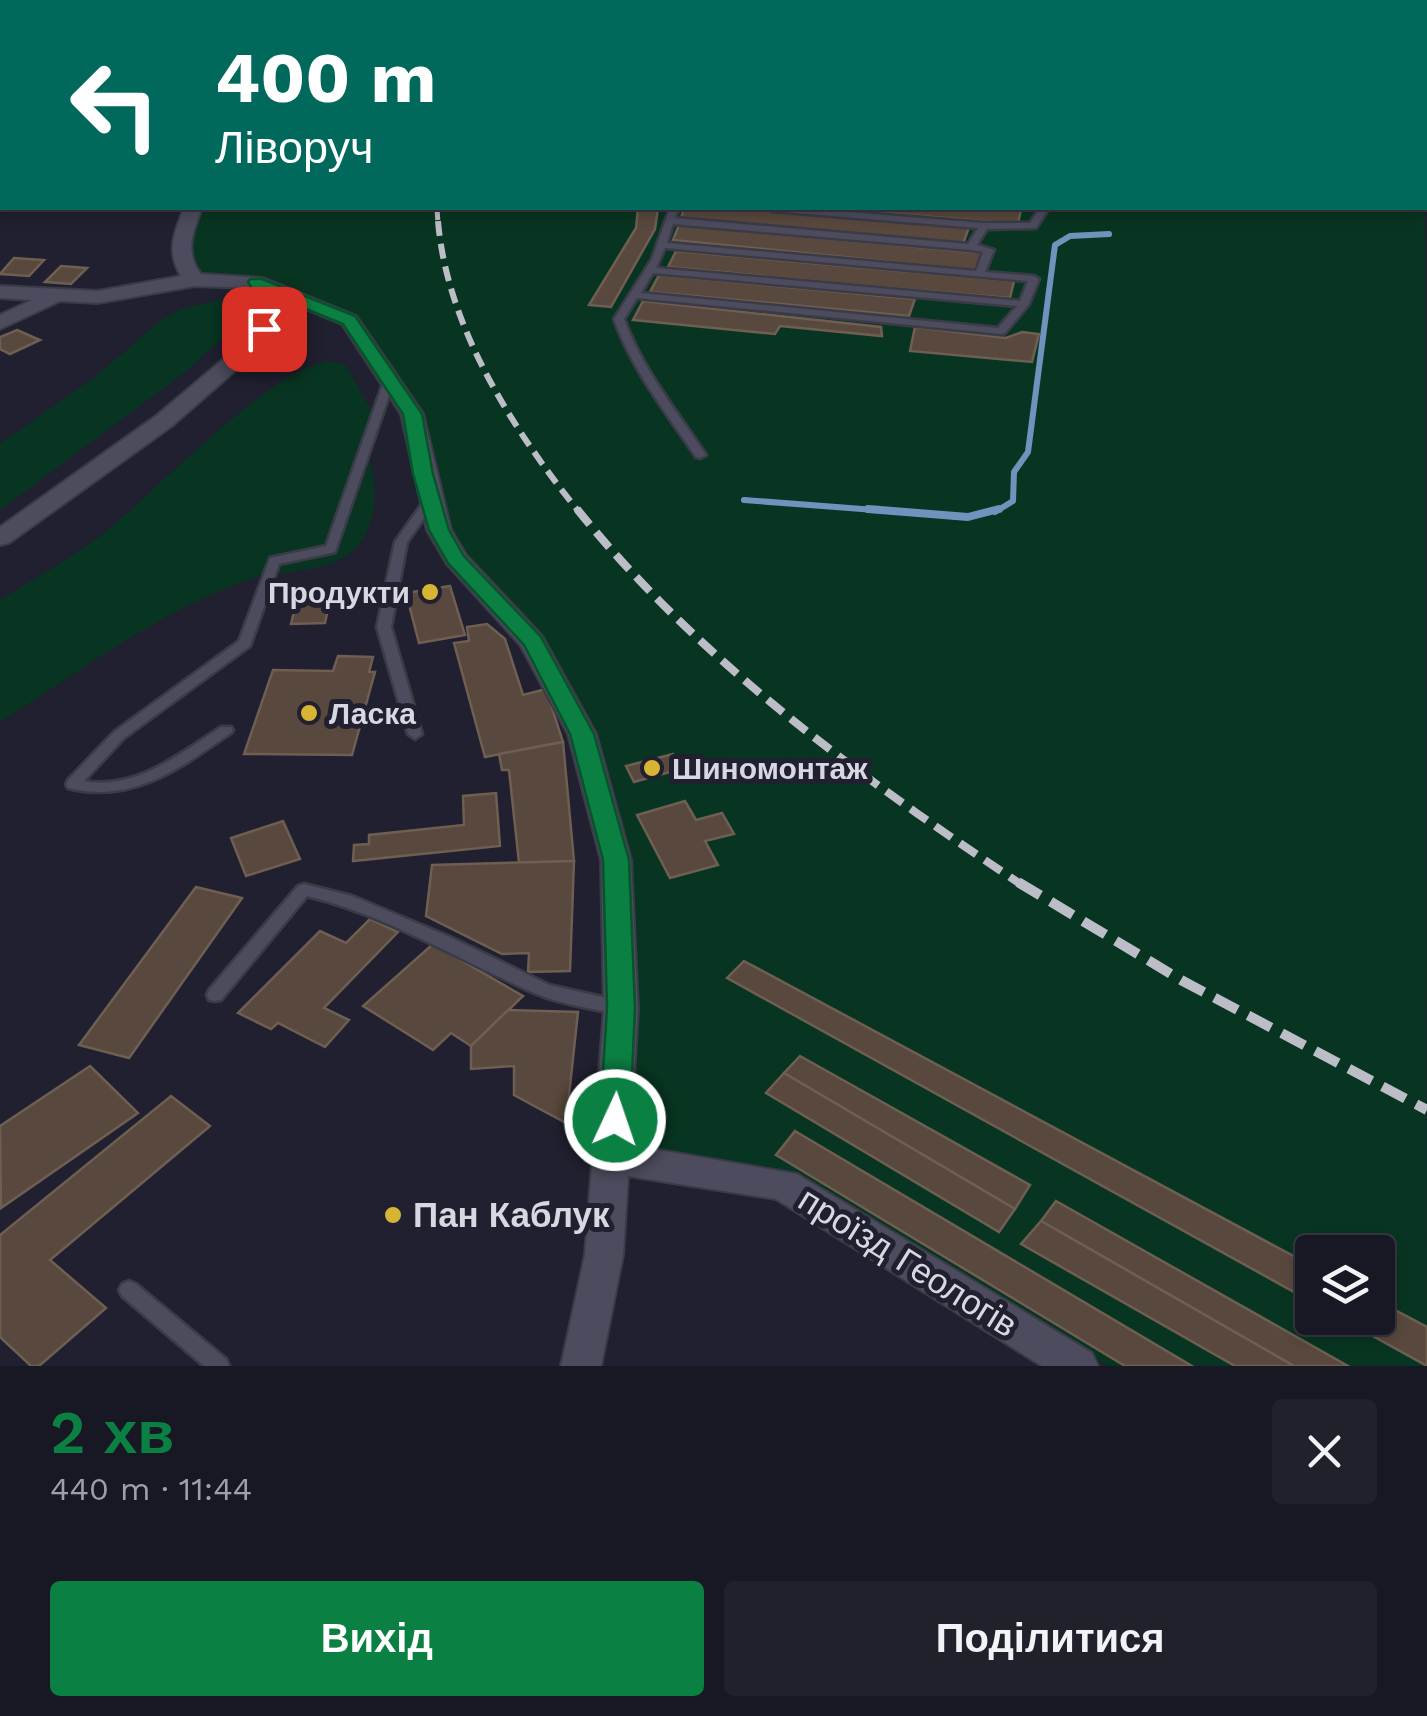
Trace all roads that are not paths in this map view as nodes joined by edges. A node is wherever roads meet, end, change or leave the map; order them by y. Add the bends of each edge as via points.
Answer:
1 (192, 210) edge
2 (674, 210) edge
3 (796, 210) edge
4 (1043, 210) edge
5 (672, 221) junction
6 (984, 226) junction
7 (663, 245) junction
8 (971, 247) junction
9 (650, 270) junction
10 (980, 273) junction
11 (195, 280) junction
12 (256, 282) junction
13 (0, 292) edge
14 (635, 295) junction
15 (54, 298) junction
16 (1024, 304) junction
17 (0, 323) edge
18 (390, 378) junction
19 (700, 455) dead end
20 (432, 500) junction
21 (0, 538) edge
22 (226, 730) dead end
23 (416, 734) dead end
24 (215, 995) dead end
25 (621, 1008) junction
26 (613, 1158) junction
27 (129, 1290) dead end
28 (219, 1366) edge
29 (581, 1366) edge
30 (1078, 1366) edge

1 - 11 street via 180,254 181,267
2 - 5 lane
3 - 6 lane
4 - 6 lane via 1032,226
5 - 7 lane
5 - 8 lane
6 - 8 lane
7 - 9 lane
7 - 10 lane
8 - 10 lane via 989,250
9 - 14 lane
9 - 16 lane
10 - 16 lane via 1034,278
11 - 12 street
11 - 15 street via 122,296
12 - 18 street via 349,320
12 - 21 street via 270,304 254,344 164,420
13 - 15 street
14 - 16 lane via 1001,331
14 - 19 lane via 619,319 626,340
15 - 17 street
18 - 20 street via 412,414
18 - 22 lane via 331,550 274,560 245,643 119,734 73,784 92,790 122,786 173,766
20 - 23 lane via 401,542 384,627
20 - 25 street via 456,559 534,642 582,734 616,860
24 - 25 lane via 304,890 362,907 545,991
25 - 26 street
26 - 29 street via 604,1254
26 - 30 street, проїзд Геологів via 784,1185
27 - 28 lane

